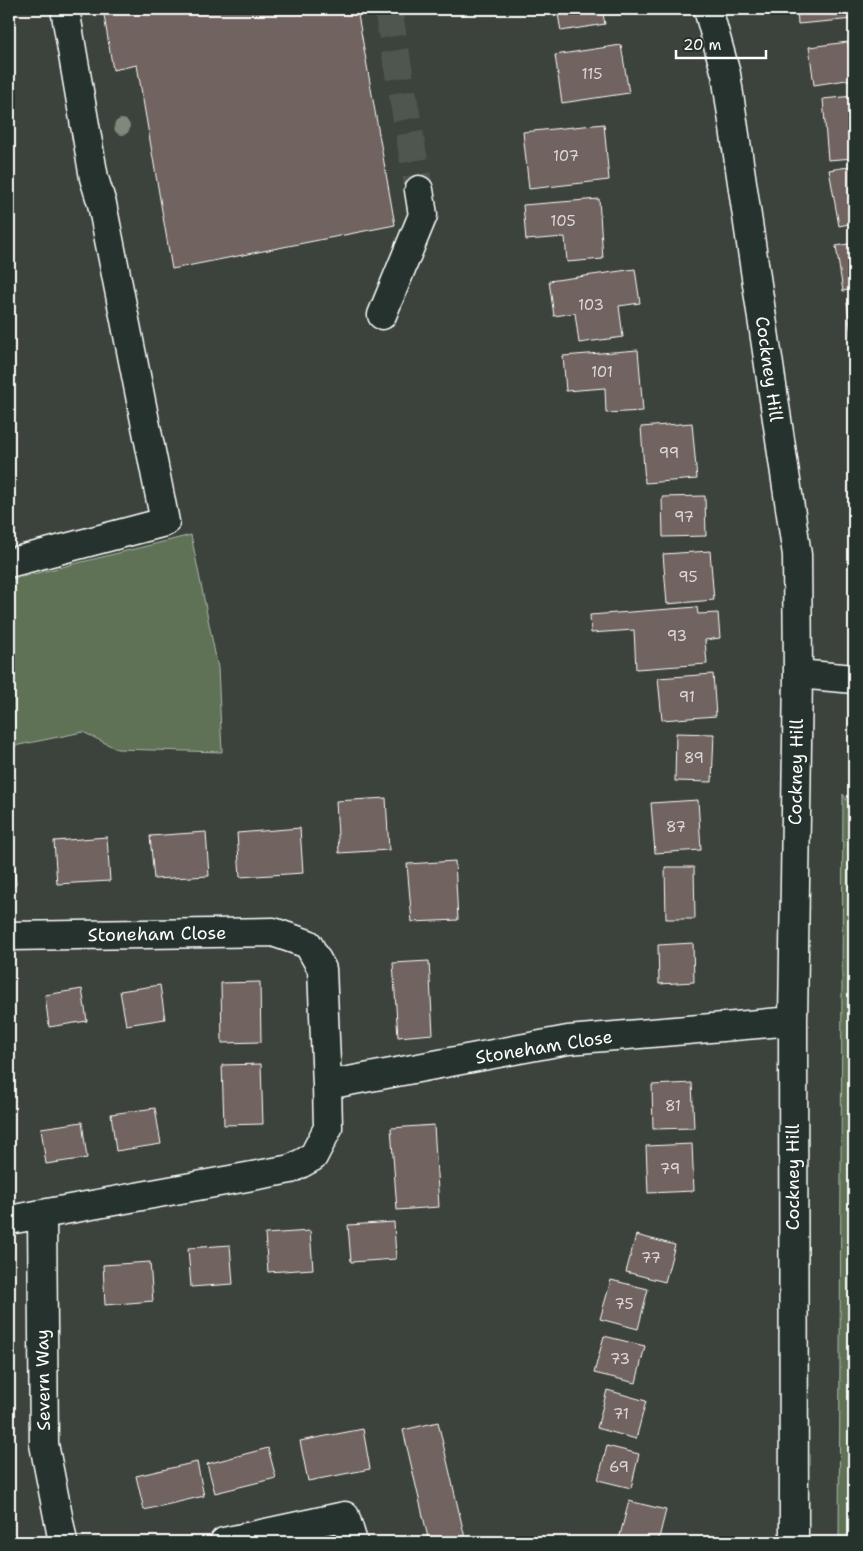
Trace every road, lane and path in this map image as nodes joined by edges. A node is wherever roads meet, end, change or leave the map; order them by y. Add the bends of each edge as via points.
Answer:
1 (65, 9) edge
2 (708, 9) edge
3 (419, 190) tunnel mouth
4 (382, 315) dead end
5 (9, 563) edge
6 (798, 674) junction
7 (854, 679) edge
8 (9, 936) edge
9 (793, 1021) junction
10 (327, 1085) junction
11 (42, 1215) junction
12 (9, 1220) edge
13 (63, 1542) edge
14 (224, 1542) edge
15 (353, 1542) edge
16 (794, 1542) edge

1 - 5 street via 94,178 102,204 165,522
2 - 6 street, Cockney Hill via 726,74 797,555
3 - 4 street via 423,216
6 - 7 street
6 - 9 street, Cockney Hill
8 - 10 street, Stoneham Close via 274,932 308,944 322,969
9 - 10 street, Stoneham Close via 568,1040
9 - 16 street, Cockney Hill
10 - 11 street, Stoneham Close via 328,1128 313,1157 291,1169
11 - 12 street, Stoneham Close
11 - 13 street, Severn Way via 44,1444
14 - 15 street via 345,1516

